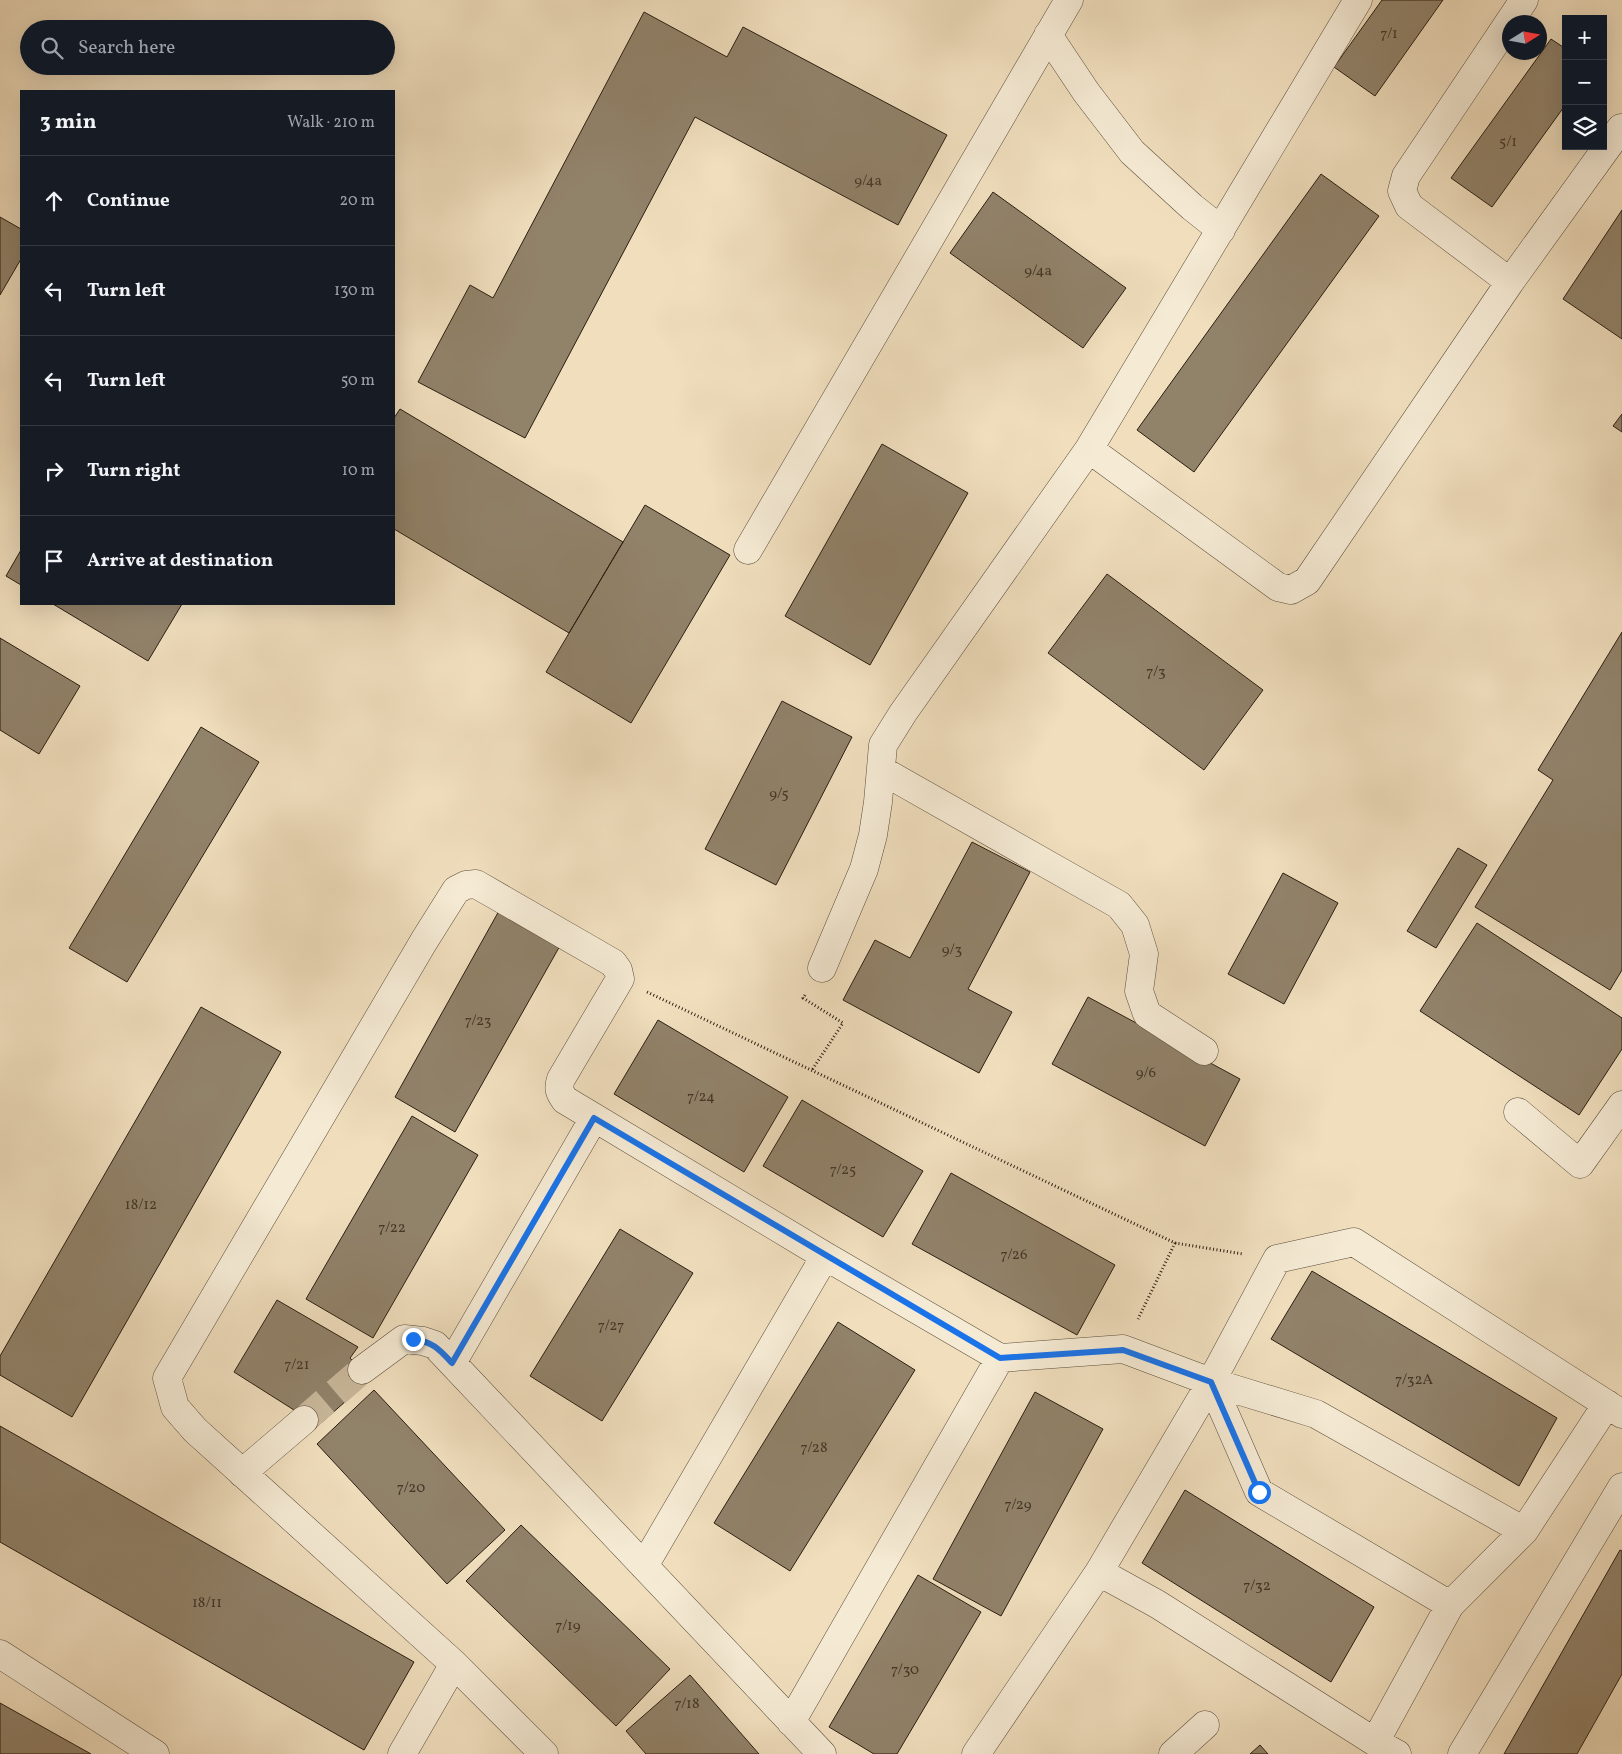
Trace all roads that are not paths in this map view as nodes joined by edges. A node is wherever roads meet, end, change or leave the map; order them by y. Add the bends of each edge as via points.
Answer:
1 (1069, 0) edge
2 (1358, 0) edge
3 (1524, 0) edge
4 (1048, 35) junction
5 (1622, 128) edge
6 (1221, 230) junction
7 (1510, 282) junction
8 (1089, 449) junction
9 (748, 550) dead end
10 (881, 770) junction
11 (822, 968) road end
12 (1204, 1051) dead end
13 (1622, 1105) edge
14 (1518, 1112) dead end
15 (594, 1118) junction
16 (825, 1256) junction
17 (1000, 1358) junction
18 (452, 1363) junction
19 (362, 1370) tunnel mouth
20 (1211, 1382) junction
21 (1614, 1409) edge
22 (304, 1420) tunnel mouth
23 (242, 1473) junction
24 (1622, 1487) edge
25 (1524, 1531) junction
26 (644, 1566) junction
27 (1099, 1572) junction
28 (1450, 1605) junction
29 (0, 1654) edge
30 (454, 1664) junction
31 (791, 1722) junction
32 (1205, 1725) dead end
33 (1386, 1748) edge
34 (155, 1754) edge
35 (402, 1754) edge
36 (544, 1754) edge
37 (822, 1754) edge
38 (976, 1754) edge
39 (1173, 1754) edge
40 (1462, 1754) edge

1 - 4 street
2 - 6 street
3 - 7 street via 1406,176 1402,191 1409,206
4 - 6 street via 1132,152
4 - 9 street
5 - 7 street
6 - 8 street
7 - 8 street via 1307,581 1292,590 1278,587
8 - 10 street via 903,713 883,745
10 - 11 street via 873,835 864,869
10 - 12 street via 1119,905 1134,925 1144,954 1140,991 1147,1014
13 - 14 street via 1580,1164
15 - 16 street
15 - 18 street
15 - 23 street via 565,1100 559,1088 561,1079 620,979 618,970 613,963 476,884 456,890 167,1378 175,1407
16 - 17 street
16 - 26 street
17 - 20 street via 1123,1350
17 - 31 street
18 - 19 street via 435,1345 423,1340 404,1339
18 - 26 street
20 - 21 street via 1277,1259 1354,1242
20 - 25 street via 1316,1414
20 - 27 street
20 - 28 street via 1259,1492
21 - 25 street
22 - 23 street
23 - 30 street
24 - 40 street
25 - 28 street
26 - 31 street
27 - 33 street via 1157,1604
27 - 38 street
28 - 33 street
29 - 34 street
30 - 35 street
30 - 36 street
31 - 37 street
32 - 39 street

